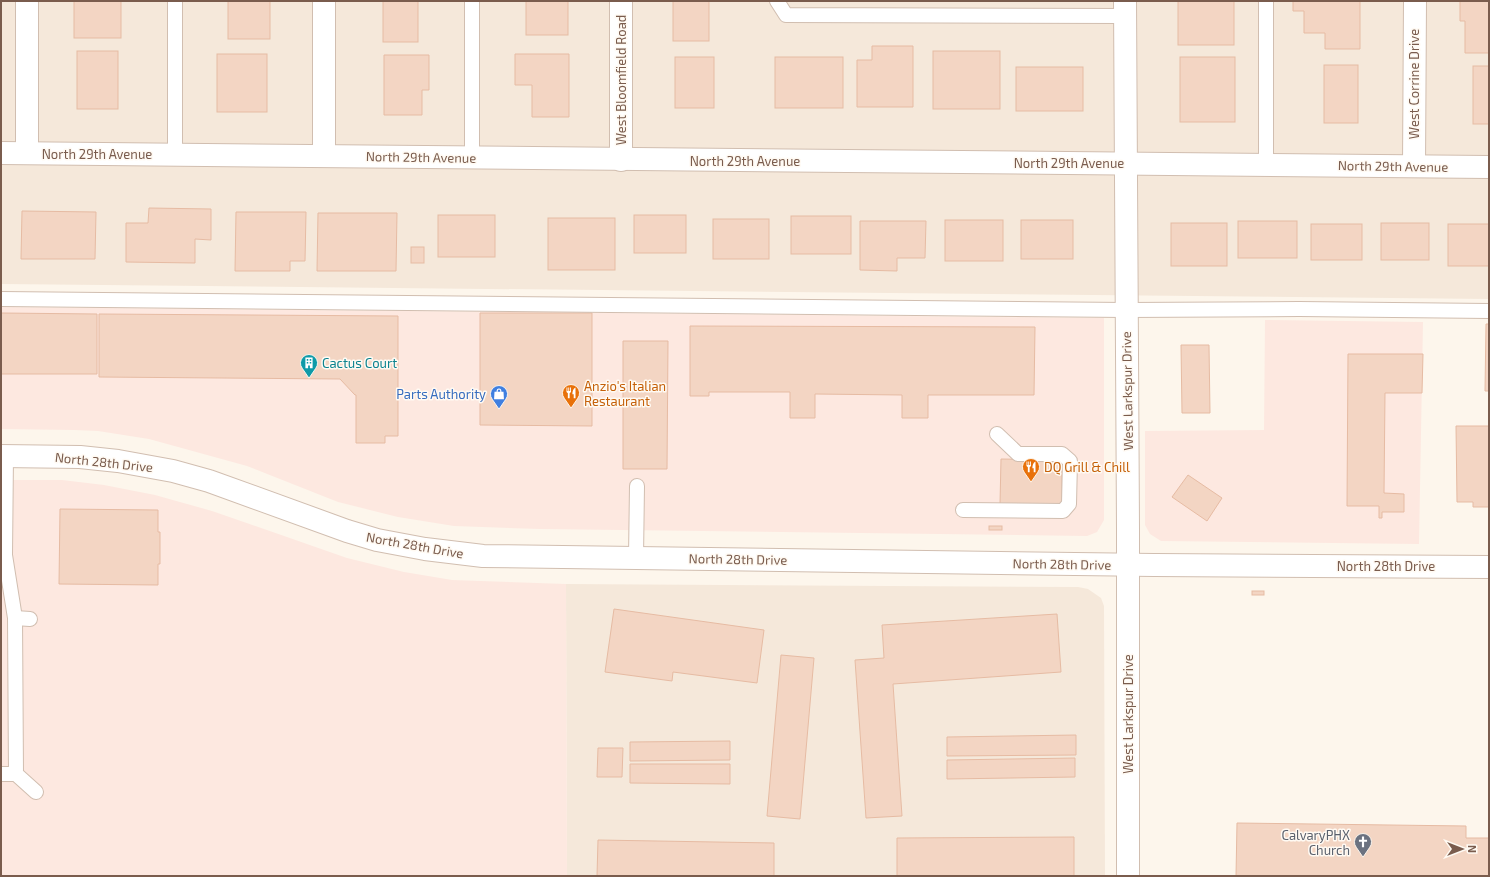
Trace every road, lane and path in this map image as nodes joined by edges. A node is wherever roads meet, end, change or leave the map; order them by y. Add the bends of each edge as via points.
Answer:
1 (27, 1) edge
2 (174, 1) edge
3 (324, 1) edge
4 (472, 1) edge
5 (621, 1) edge
6 (777, 1) edge
7 (1266, 1) edge
8 (1415, 1) edge
9 (1125, 8) edge
10 (1, 153) edge
11 (27, 153) junction
12 (174, 154) junction
13 (324, 156) junction
14 (472, 158) junction
15 (621, 160) junction
16 (1126, 164) junction
17 (1266, 165) junction
18 (1414, 166) junction
19 (1489, 167) edge
20 (1, 299) edge
21 (1126, 310) junction
22 (1489, 312) edge
23 (997, 434) dead end
24 (4, 456) edge
25 (637, 486) dead end
26 (964, 510) dead end
27 (3, 555) edge
28 (636, 558) junction
29 (1128, 565) junction
30 (1489, 567) edge
31 (15, 618) junction
32 (30, 619) dead end
33 (1, 774) edge
34 (16, 774) junction
35 (36, 792) dead end
36 (1128, 876) edge

1 - 11 street
2 - 12 lane
3 - 13 street
4 - 14 lane
5 - 15 street, West Bloomfield Road
6 - 9 lane via 786,14
7 - 17 lane
8 - 18 street, West Corrine Drive
9 - 16 street, West Larkspur Drive
10 - 11 street, North 29th Avenue
11 - 12 street, North 29th Avenue
12 - 13 street, North 29th Avenue
13 - 14 street, North 29th Avenue
14 - 15 street, North 29th Avenue
15 - 16 street, North 29th Avenue
16 - 17 street, North 29th Avenue
16 - 21 street, West Larkspur Drive
17 - 18 street, North 29th Avenue
18 - 19 street, North 29th Avenue
20 - 21 lane
21 - 22 lane
21 - 29 street, West Larkspur Drive
23 - 26 lane via 1018,454 1062,454 1070,461 1069,504 1062,511
24 - 27 lane
24 - 28 street, North 28th Drive via 80,457 173,471 209,481 377,540 425,549 483,556
25 - 28 lane
27 - 31 lane
28 - 29 street, North 28th Drive
29 - 30 street, North 28th Drive
29 - 36 street, West Larkspur Drive
31 - 32 lane
31 - 34 lane
33 - 34 lane
34 - 35 lane

